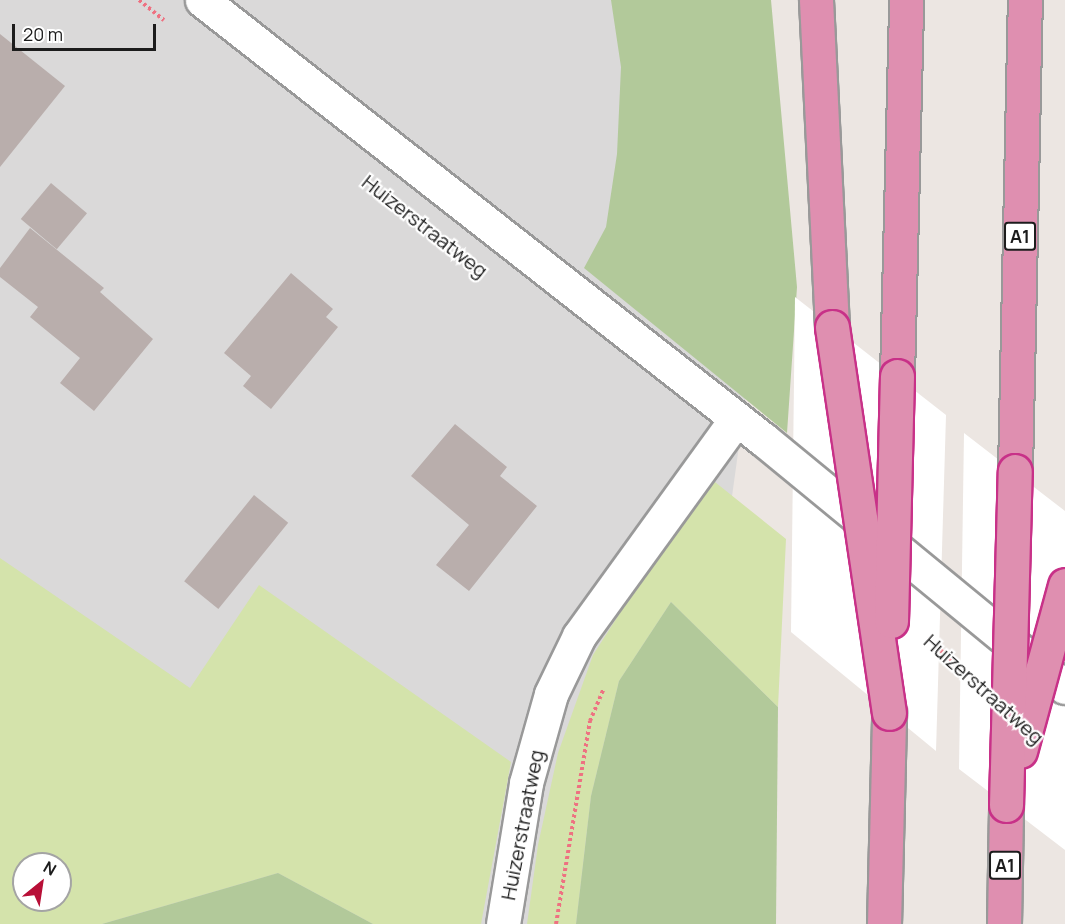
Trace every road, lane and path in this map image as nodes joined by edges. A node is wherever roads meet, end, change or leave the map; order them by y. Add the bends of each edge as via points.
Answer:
1 (139, 0) edge
2 (202, 0) edge
3 (816, 0) edge
4 (906, 0) edge
5 (1025, 0) edge
6 (171, 26) dead end
7 (736, 418) junction
8 (1065, 585) edge
9 (922, 634) dead end
10 (976, 681) dead end
11 (1065, 687) edge
12 (604, 688) dead end
13 (889, 712) junction
14 (1006, 805) junction
15 (503, 924) edge
16 (556, 924) edge
17 (885, 924) edge
18 (1004, 924) edge

1 - 6 path
2 - 7 street
3 - 13 highway, bridge via 832,327
4 - 13 highway, bridge
5 - 14 highway, A1, bridge
7 - 11 street
7 - 15 street, Huizerstraatweg via 579,636 556,684 526,783
8 - 14 highway, A1, bridge
9 - 10 path, Huizerstraatweg
12 - 16 path via 590,721
13 - 17 highway
14 - 18 highway, A1

